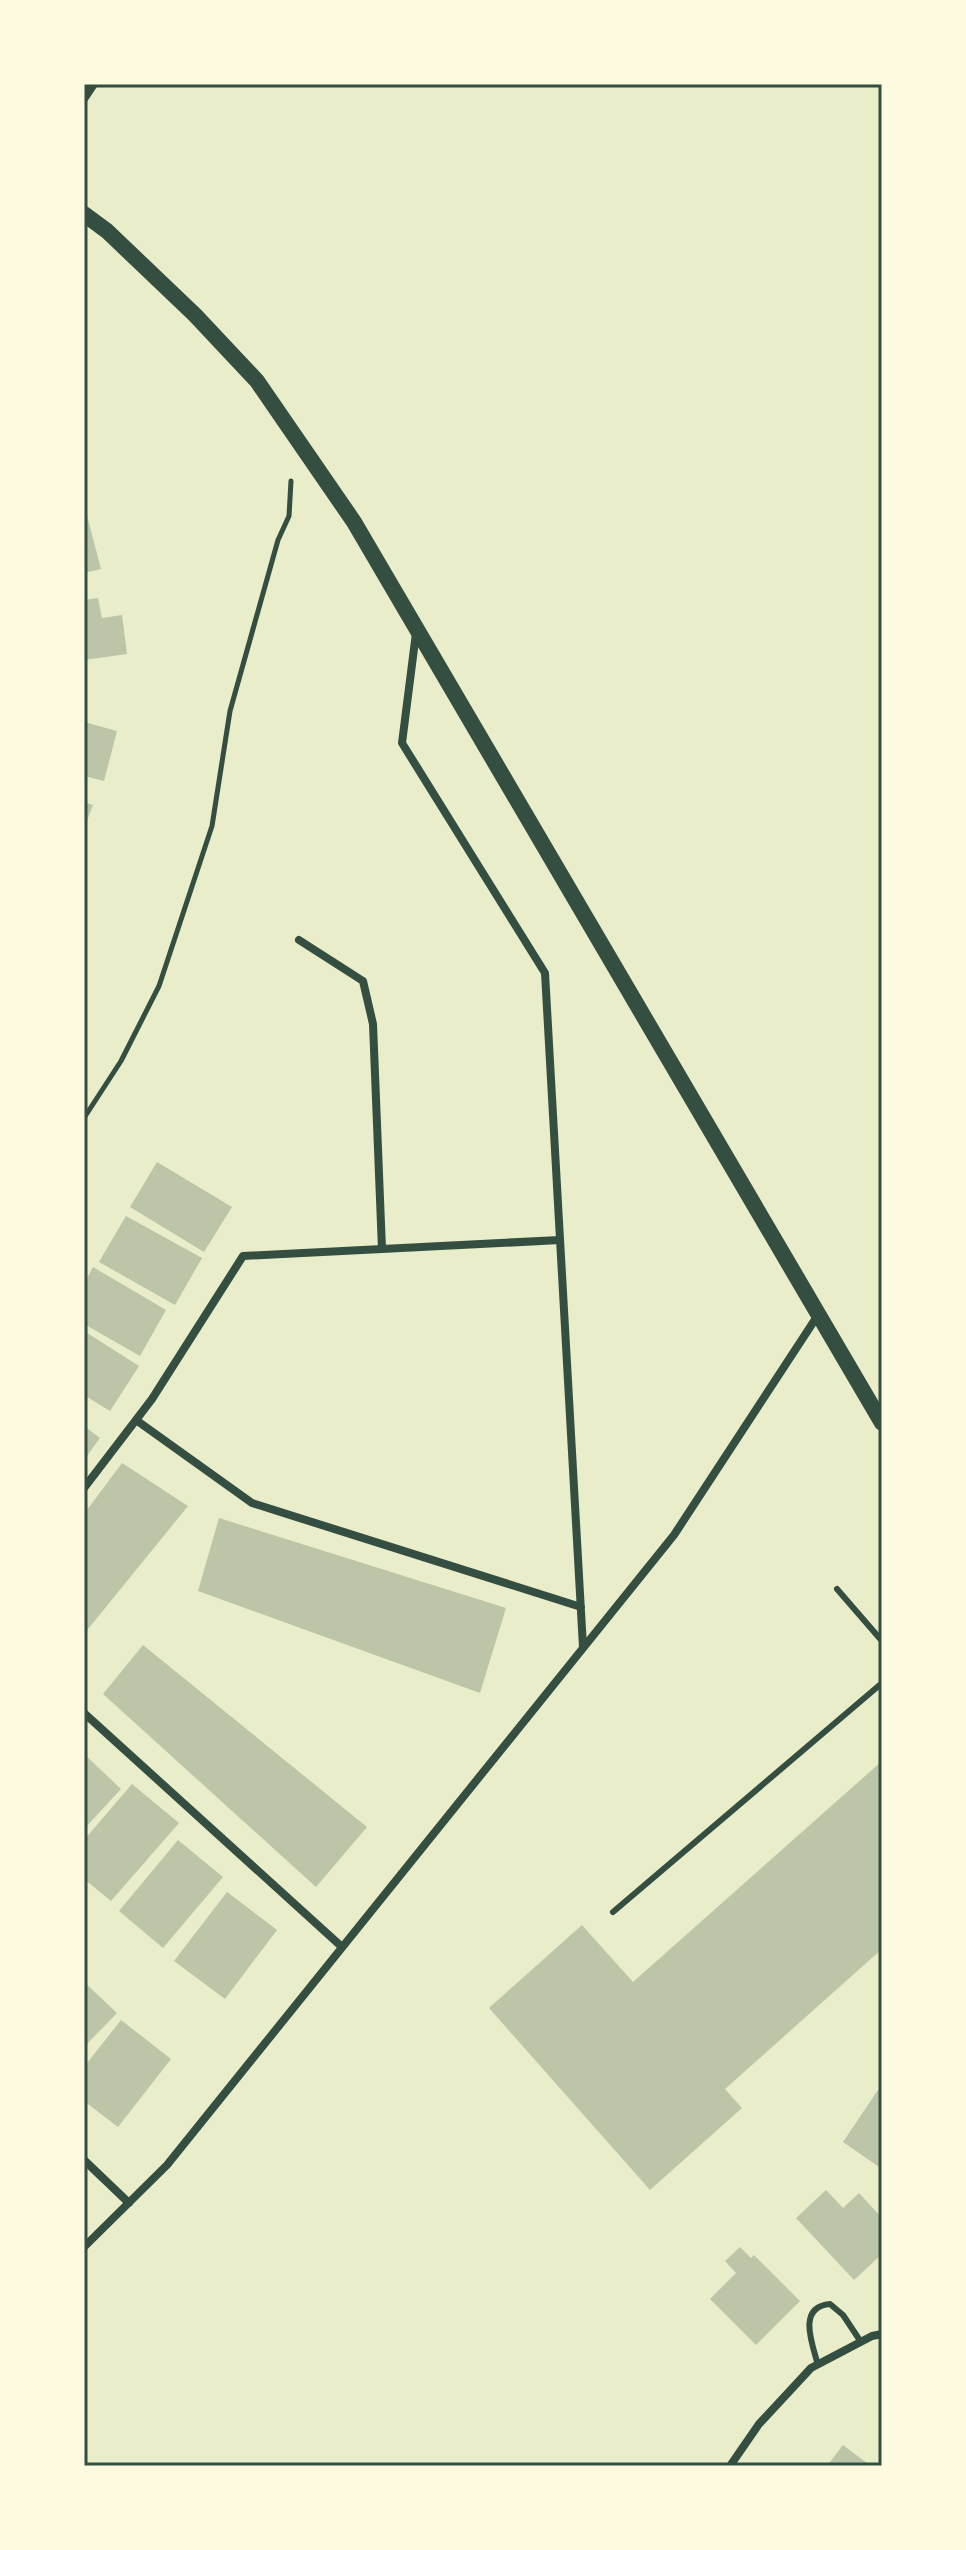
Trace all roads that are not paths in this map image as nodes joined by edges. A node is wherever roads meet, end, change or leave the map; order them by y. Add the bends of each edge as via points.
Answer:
1 (94, 84) edge
2 (84, 99) edge
3 (84, 214) edge
4 (416, 628) junction
5 (299, 940) dead end
6 (560, 1240) junction
7 (382, 1249) junction
8 (818, 1314) junction
9 (136, 1420) junction
10 (882, 1423) edge
11 (84, 1488) edge
12 (837, 1589) dead end
13 (581, 1607) junction
14 (882, 1641) edge
15 (583, 1647) junction
16 (882, 1683) edge
17 (84, 1713) edge
18 (613, 1912) dead end
19 (342, 1947) junction
20 (84, 2160) edge
21 (129, 2203) junction
22 (84, 2247) edge
23 (882, 2334) edge
24 (861, 2342) junction
25 (818, 2365) junction
26 (730, 2466) edge

1 - 2 street
3 - 4 main road via 195,315 257,381 354,522
4 - 6 street via 402,743 545,973
4 - 8 main road
5 - 7 street via 363,981 373,1024
6 - 7 street
6 - 13 street
7 - 9 street via 243,1256
8 - 10 main road
8 - 15 street via 674,1535
9 - 11 street
9 - 13 street via 252,1503
12 - 14 lane
13 - 15 street
15 - 19 street
16 - 18 lane
17 - 19 street
19 - 21 street via 167,2165
20 - 21 street
21 - 22 street
23 - 24 street
24 - 25 street
24 - 25 lane via 843,2315 830,2304 818,2305 809,2328
25 - 26 street via 759,2424

